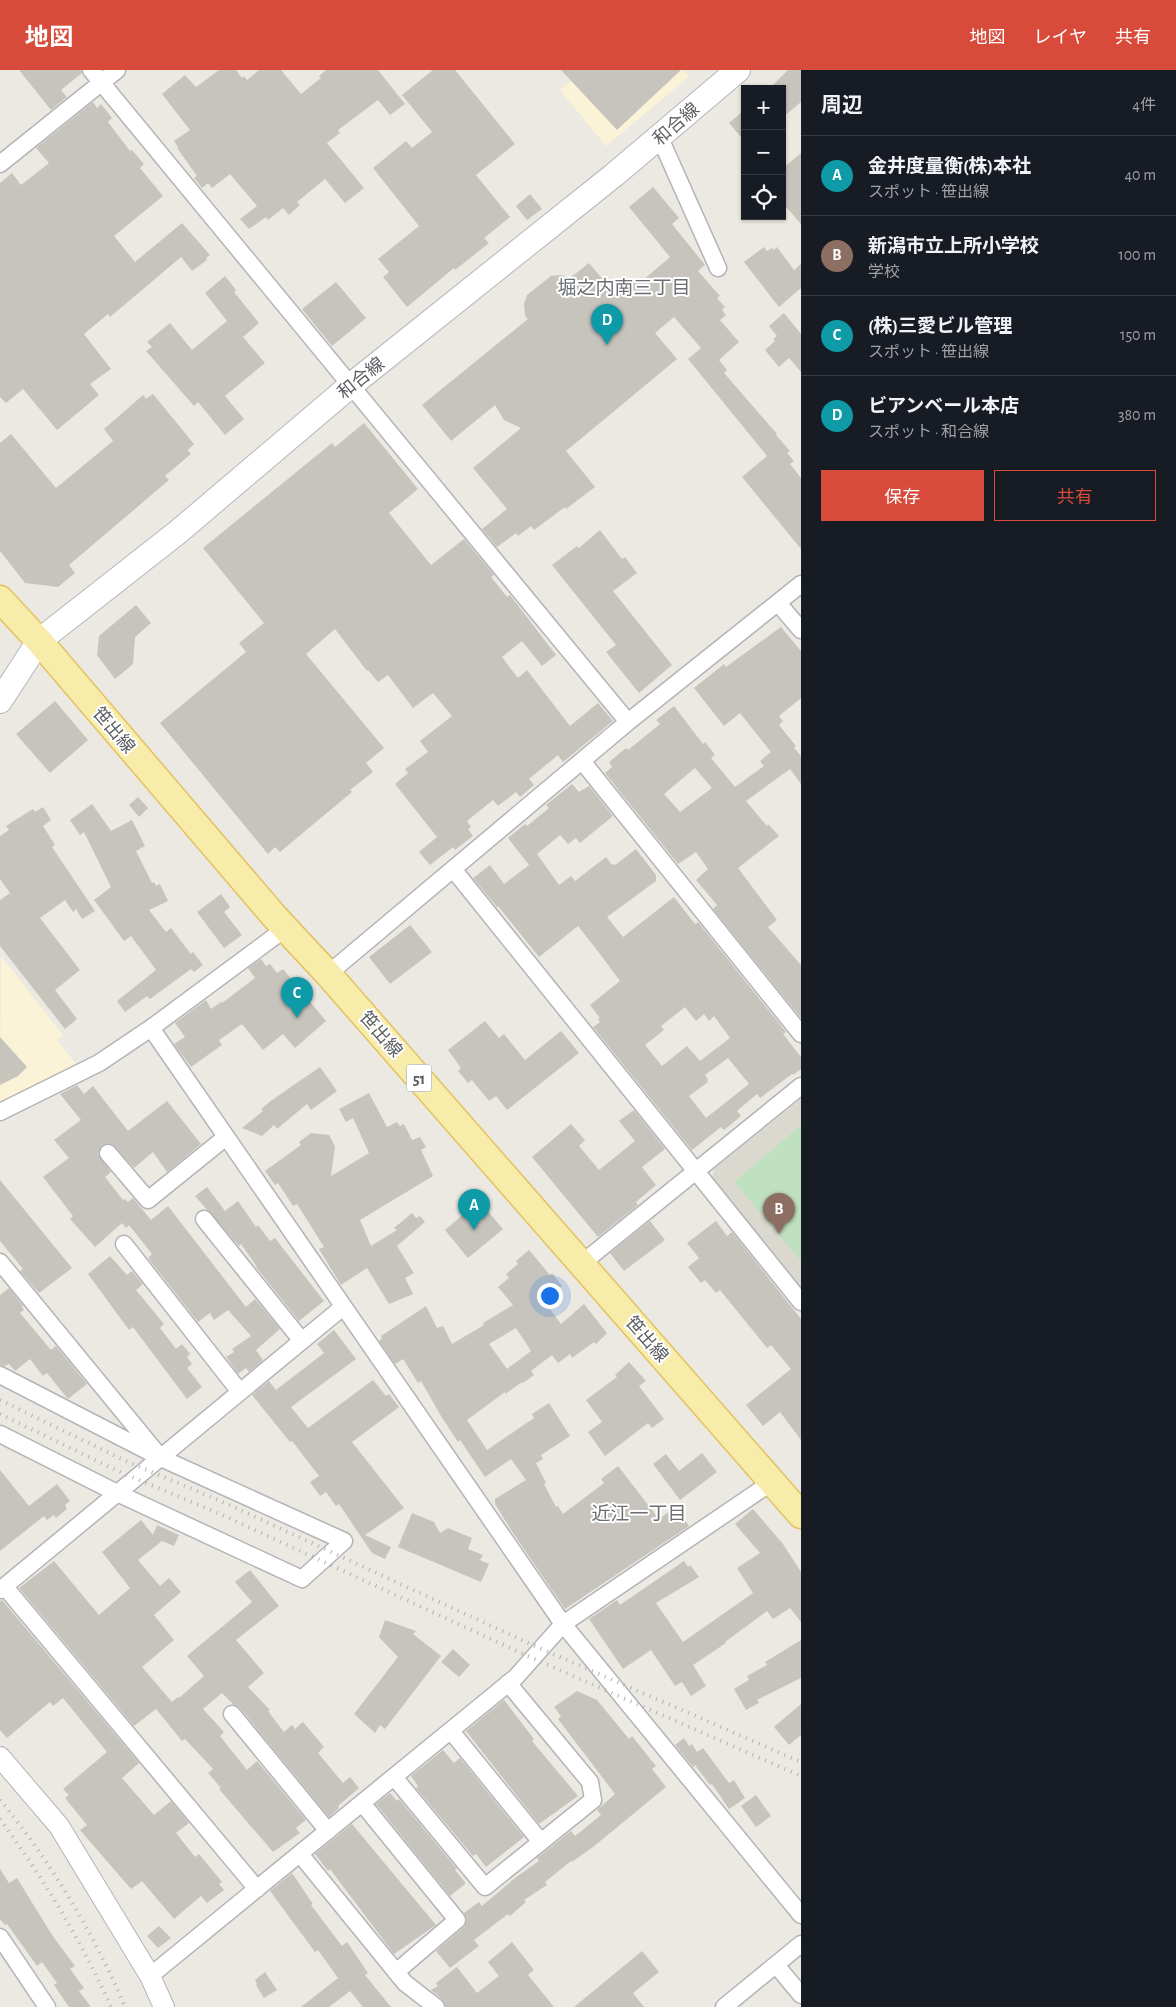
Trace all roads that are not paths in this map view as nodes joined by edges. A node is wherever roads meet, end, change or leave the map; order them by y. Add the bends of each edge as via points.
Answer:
1 (91, 70) edge
2 (117, 70) edge
3 (737, 71) edge
4 (101, 83) junction
5 (660, 138) junction
6 (0, 164) edge
7 (718, 268) dead end
8 (350, 386) junction
9 (801, 584) edge
10 (0, 599) edge
11 (778, 602) junction
12 (801, 630) edge
13 (39, 641) junction
14 (0, 701) edge
15 (628, 722) junction
16 (582, 761) junction
17 (453, 869) junction
18 (286, 928) junction
19 (328, 974) junction
20 (151, 1028) junction
21 (801, 1034) edge
22 (801, 1086) edge
23 (0, 1112) edge
24 (226, 1137) junction
25 (108, 1153) dead end
26 (695, 1172) junction
27 (204, 1219) dead end
28 (124, 1244) dead end
29 (0, 1262) edge
30 (581, 1264) junction
31 (801, 1302) edge
32 (344, 1307) junction
33 (302, 1341) junction
34 (0, 1375) edge
35 (240, 1392) junction
36 (0, 1434) edge
37 (161, 1458) junction
38 (772, 1482) junction
39 (117, 1494) junction
40 (801, 1515) edge
41 (2, 1588) edge
42 (563, 1624) junction
43 (508, 1683) junction
44 (232, 1714) dead end
45 (451, 1731) junction
46 (0, 1757) edge
47 (394, 1777) junction
48 (362, 1803) junction
49 (328, 1831) junction
50 (541, 1842) junction
51 (300, 1854) junction
52 (257, 1889) junction
53 (801, 1915) edge
54 (0, 1938) edge
55 (801, 1944) edge
56 (776, 1965) junction
57 (396, 1972) junction
58 (150, 1976) junction
59 (801, 1995) edge
60 (47, 2007) edge
61 (164, 2007) edge
62 (436, 2007) edge
63 (724, 2007) edge

1 - 4 street
2 - 4 street
3 - 5 main road, 和合線
4 - 6 street
4 - 8 street
5 - 7 street
5 - 8 main road, 和合線
8 - 13 main road, 和合線 via 178,532
8 - 15 street
9 - 11 street
10 - 13 main road, 笹出線 / 51
11 - 12 street
11 - 15 street
13 - 14 main road, 和合線
13 - 18 main road, 笹出線 / 51
15 - 16 street
16 - 17 street
16 - 21 street
17 - 19 street
17 - 26 street
18 - 19 main road, 笹出線 / 51
18 - 20 street
19 - 30 main road, 笹出線 / 51
20 - 23 street via 99,1063
20 - 24 street
22 - 26 street
24 - 25 street via 148,1200
24 - 32 street
26 - 30 street
26 - 31 street
27 - 33 street
28 - 35 street
29 - 37 street
30 - 38 main road, 笹出線 / 51
32 - 33 street
32 - 42 street
33 - 35 street
34 - 37 street
35 - 37 street
36 - 39 street
37 - 39 street
37 - 39 street via 344,1541 302,1580
38 - 40 main road, 笹出線 / 51
38 - 42 street
39 - 41 street
41 - 52 street
42 - 43 street
42 - 53 street
43 - 45 street
43 - 50 street via 590,1782 593,1800
44 - 49 street
45 - 47 street
45 - 50 street
46 - 58 street via 59,1826
47 - 48 street
47 - 50 street via 485,1887
48 - 49 street
48 - 57 street via 457,1920
49 - 51 street
51 - 52 street
51 - 57 street
52 - 58 street
54 - 60 street
55 - 56 street
56 - 59 street
56 - 63 street
57 - 62 street
58 - 61 street

